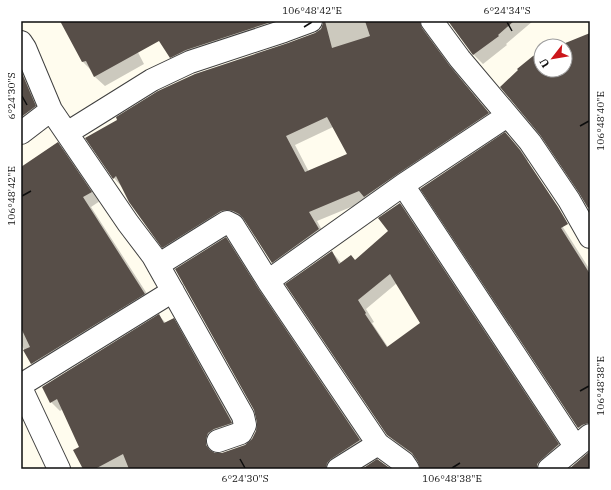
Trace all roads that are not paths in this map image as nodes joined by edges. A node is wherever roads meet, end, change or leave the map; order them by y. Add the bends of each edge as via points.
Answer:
1 (311, 21) edge
2 (432, 21) edge
3 (21, 42) edge
4 (50, 110) junction
5 (507, 116) junction
6 (21, 133) edge
7 (67, 133) junction
8 (403, 185) junction
9 (590, 237) edge
10 (158, 265) junction
11 (268, 281) junction
12 (172, 291) junction
13 (21, 385) edge
14 (21, 388) edge
15 (583, 440) edge
16 (218, 441) dead end
17 (378, 444) junction
18 (59, 469) edge
19 (338, 469) edge
20 (408, 469) edge
21 (549, 469) edge

1 - 7 street via 190,62 152,80
2 - 5 street
3 - 4 street
4 - 6 street
4 - 7 street
5 - 8 street
5 - 9 street via 537,152
7 - 10 street
8 - 11 street
8 - 15 street
10 - 11 street via 228,222 233,225
10 - 12 street
11 - 17 street
12 - 13 street
12 - 16 street via 243,416 245,425 240,433
14 - 18 street
15 - 21 street
17 - 19 street
17 - 20 street via 404,463

